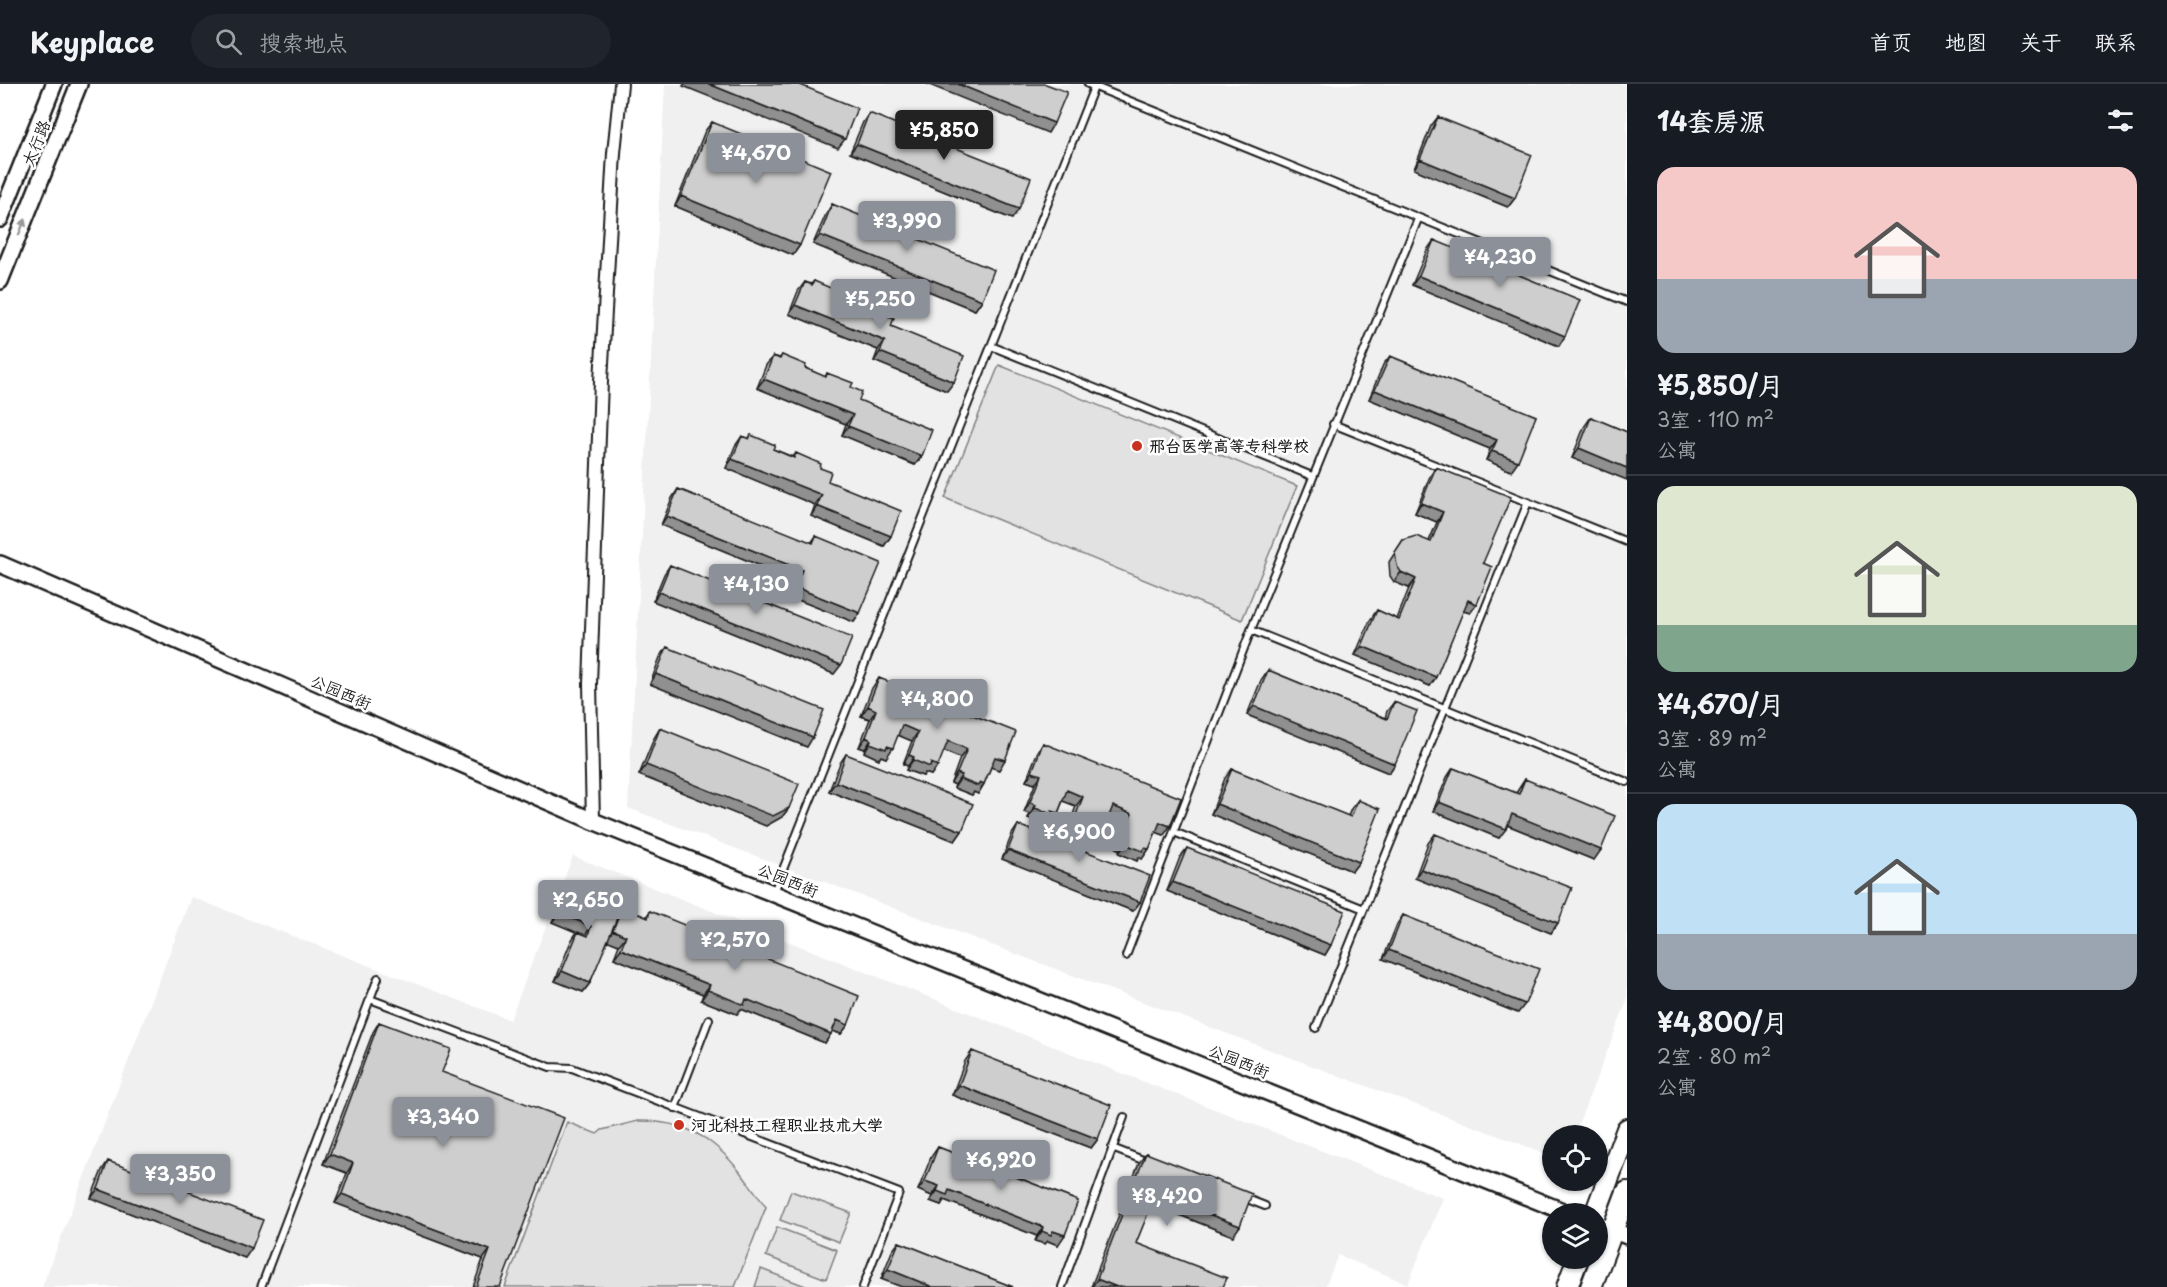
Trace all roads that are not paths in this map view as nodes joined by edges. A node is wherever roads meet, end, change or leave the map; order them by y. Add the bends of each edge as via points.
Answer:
1 (54, 84) edge
2 (79, 84) edge
3 (621, 84) edge
4 (1091, 85) edge
5 (0, 219) edge
6 (1418, 219) junction
7 (0, 281) edge
8 (1627, 302) edge
9 (991, 346) junction
10 (1333, 424) junction
11 (1312, 476) junction
12 (1528, 502) junction
13 (1627, 542) edge
14 (0, 564) edge
15 (1251, 630) junction
16 (1445, 708) junction
17 (1627, 782) edge
18 (593, 821) junction
19 (1174, 832) junction
20 (773, 893) junction
21 (1364, 909) junction
22 (1126, 956) dead end
23 (378, 978) dead end
24 (370, 999) junction
25 (709, 1019) dead end
26 (1316, 1028) dead end
27 (675, 1108) junction
28 (1124, 1117) dead end
29 (1627, 1129) edge
30 (1112, 1148) junction
31 (1156, 1165) edge
32 (1627, 1192) edge
33 (1232, 1194) edge
34 (1543, 1203) edge
35 (1599, 1203) edge
36 (1265, 1206) dead end
37 (1612, 1231) edge
38 (1574, 1269) edge
39 (261, 1287) edge
40 (863, 1287) edge
41 (1062, 1287) edge
42 (1567, 1287) edge
43 (1591, 1287) edge

1 - 5 street, 太行路
7 -> 2 street, 太行路
3 - 18 street via 601,392 590,684
4 - 6 lane
4 - 9 lane
6 - 8 lane
6 - 10 lane
9 - 11 lane
9 - 20 lane
10 - 11 lane
10 - 12 lane
11 - 15 lane
12 - 13 lane
12 - 16 lane
14 - 18 street, 公园西街
15 - 16 lane
15 - 19 lane
16 - 17 lane
16 - 21 lane
18 - 20 street, 公园西街
19 - 21 lane
19 - 22 lane
20 - 34 street, 公园西街
21 - 26 lane
23 - 24 lane
24 - 27 lane via 550,1067 572,1068
24 - 39 lane
25 - 27 lane
27 - 40 lane via 899,1193
28 - 30 lane
29 - 35 main road
30 - 31 lane
30 - 41 lane
32 - 37 main road
33 - 36 lane
37 - 43 main road
38 - 42 main road

